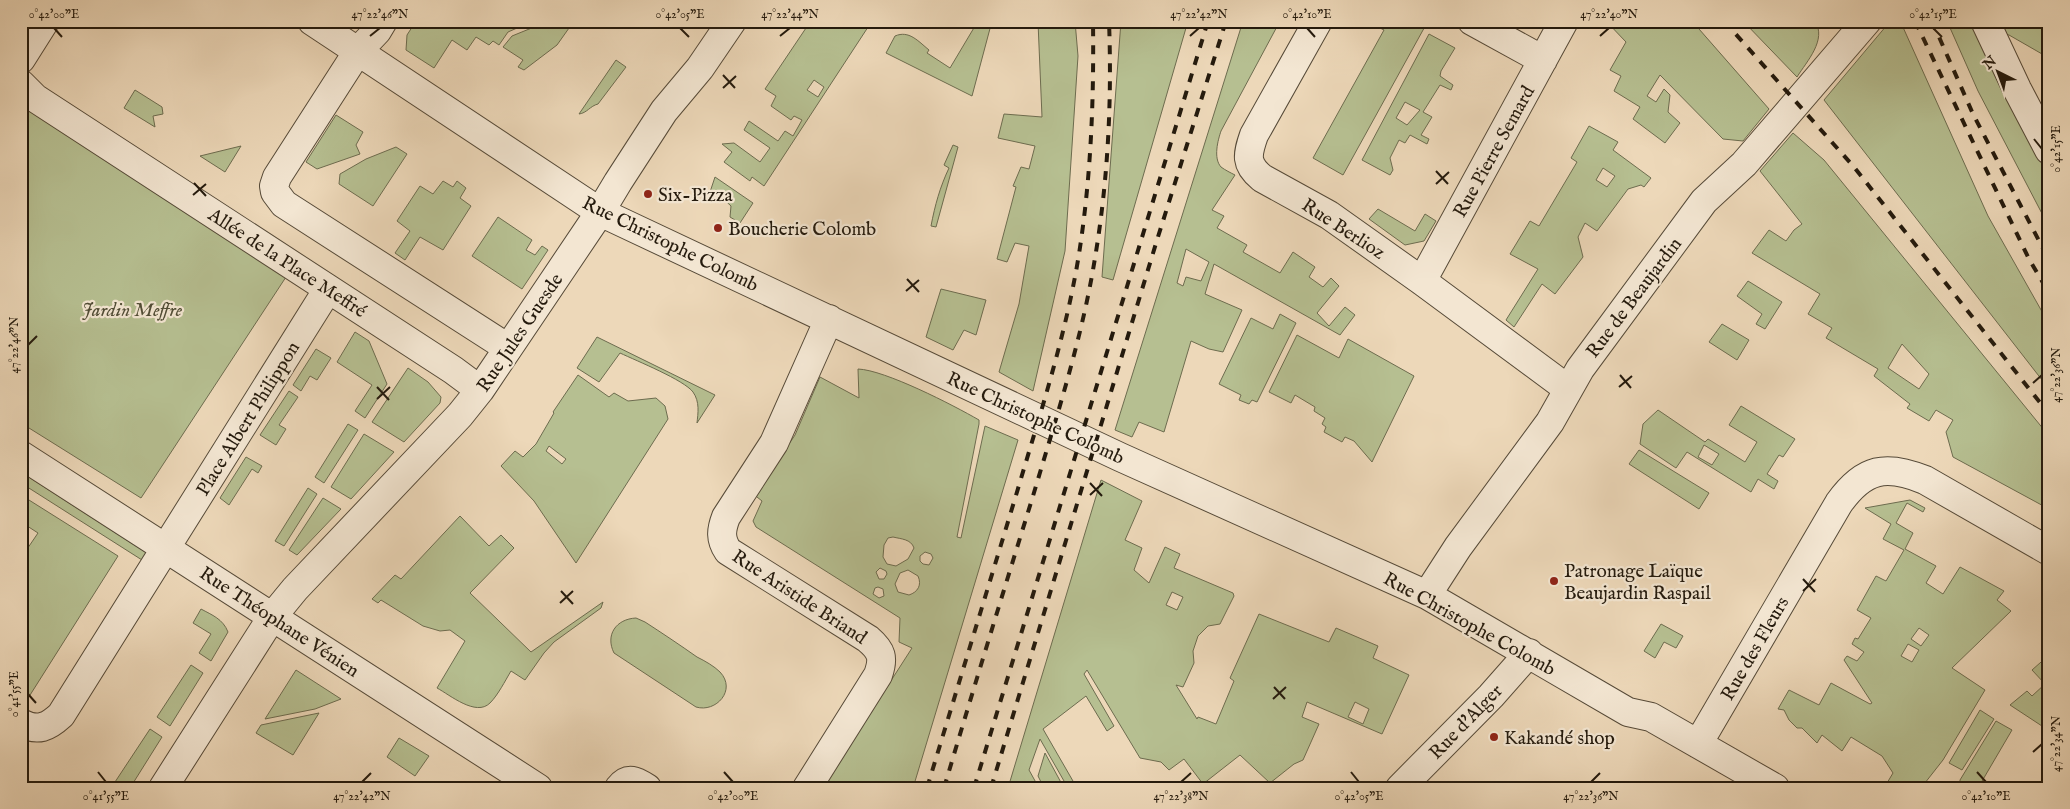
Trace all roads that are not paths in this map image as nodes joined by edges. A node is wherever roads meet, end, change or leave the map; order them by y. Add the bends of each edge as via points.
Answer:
1 (45, 21) edge
2 (312, 21) edge
3 (383, 21) edge
4 (732, 21) edge
5 (1318, 21) edge
6 (1472, 21) edge
7 (1564, 21) edge
8 (1867, 21) edge
9 (1985, 21) edge
10 (358, 51) junction
11 (21, 58) edge
12 (1543, 60) junction
13 (21, 84) edge
14 (2049, 150) edge
15 (600, 212) junction
16 (1422, 281) junction
17 (328, 289) junction
18 (829, 319) junction
19 (508, 348) junction
20 (1568, 389) junction
21 (480, 390) junction
22 (21, 455) edge
23 (165, 548) junction
24 (2049, 551) edge
25 (1427, 595) junction
26 (272, 617) junction
27 (1529, 654) junction
28 (21, 723) edge
29 (1698, 744) junction
30 (163, 788) edge
31 (538, 788) edge
32 (618, 788) edge
33 (647, 788) edge
34 (807, 788) edge
35 (1400, 788) edge
36 (1775, 788) edge

1 - 11 street
2 - 10 street, Rue Christophe Colomb
3 - 10 street
4 - 15 street, Rue Jules Guesde via 700,68 664,111
5 - 16 street, Rue Berlioz via 1254,135 1249,161 1262,178 1329,215
6 - 12 street
7 - 12 street, Rue Pierre Semard
8 - 20 street, Rue de Beaujardin via 1744,164 1704,201
9 - 14 street
10 - 15 street, Rue Christophe Colomb
10 - 19 street via 277,177 275,192 284,204
12 - 16 street, Rue Pierre Semard
13 - 17 street, Allée de la Place Meffré via 35,98
15 - 18 street, Rue Christophe Colomb
15 - 19 street, Rue Jules Guesde
16 - 20 street, Rue Berlioz
17 - 21 street, Allée de la Place Meffré
17 - 23 street, Place Albert Philippon
18 - 25 street, Rue Christophe Colomb via 1125,459
18 - 34 street, Rue Aristide Briand via 774,443 722,526 723,543 728,551 868,639 880,652 883,663 878,675
19 - 21 street, Rue Jules Guesde
20 - 25 street, Rue de Beaujardin via 1550,422 1458,547
21 - 26 street, Rue Jules Guesde via 294,589
22 - 23 street, Rue Théophane Vénien
23 - 26 street, Rue Théophane Vénien
23 - 28 street, Place Albert Philippon via 61,715 44,728
24 - 29 street, Rue des Fleurs via 1908,472 1883,471 1862,478 1838,503
25 - 27 street, Rue Christophe Colomb
26 - 30 street, Rue Jules Guesde
26 - 31 street, Rue Théophane Vénien
27 - 29 street, Rue Christophe Colomb via 1628,712 1651,718
27 - 35 street, Rue d'Alger
29 - 36 street, Rue Christophe Colomb
32 - 33 street via 630,780

